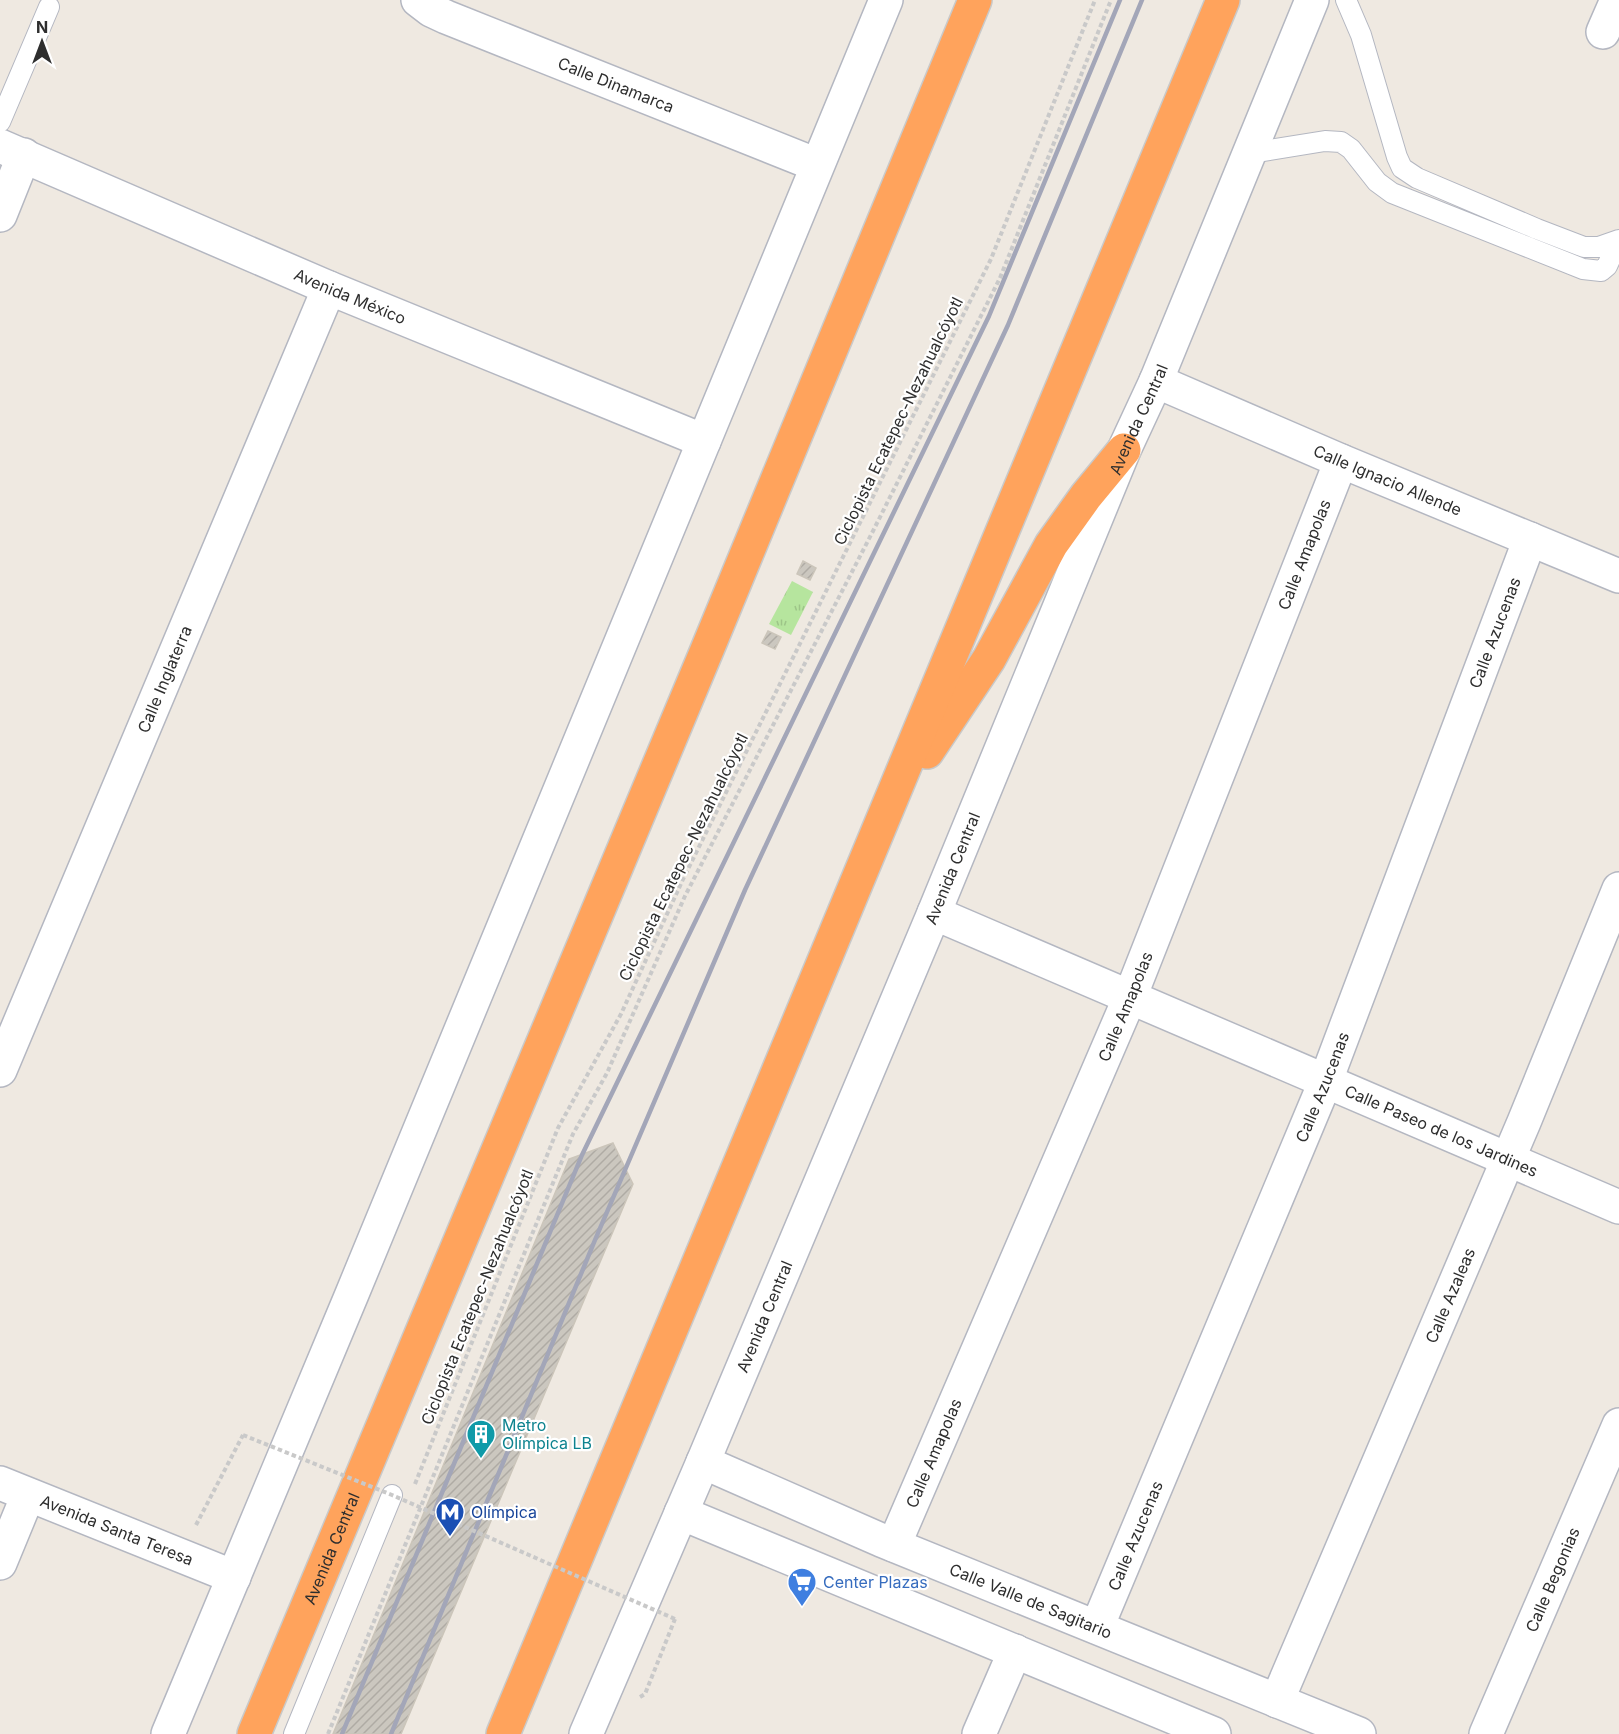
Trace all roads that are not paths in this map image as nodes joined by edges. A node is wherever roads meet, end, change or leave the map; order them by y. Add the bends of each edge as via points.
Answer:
1 (418, 0) edge
2 (886, 0) edge
3 (975, 0) edge
4 (1223, 0) edge
5 (1312, 0) edge
6 (1346, 0) edge
7 (1617, 0) edge
8 (49, 7) dead end
9 (1604, 32) dead end
10 (0, 122) edge
11 (12, 150) edge
12 (1251, 153) junction
13 (817, 165) junction
14 (0, 215) edge
15 (1619, 240) edge
16 (329, 288) junction
17 (1156, 381) junction
18 (704, 441) junction
19 (1124, 450) junction
20 (1341, 461) junction
21 (1530, 539) junction
22 (1619, 576) edge
23 (884, 816) junction
24 (1619, 889) edge
25 (934, 913) junction
26 (1130, 997) junction
27 (0, 1070) edge
28 (1326, 1080) junction
29 (1508, 1160) junction
30 (1619, 1207) edge
31 (1619, 1425) edge
32 (703, 1462) junction
33 (14, 1489) edge
34 (400, 1499) road end
35 (681, 1513) junction
36 (894, 1545) junction
37 (0, 1563) edge
38 (234, 1578) junction
39 (1096, 1627) junction
40 (1015, 1650) junction
41 (1277, 1701) junction
42 (168, 1734) edge
43 (254, 1734) edge
44 (294, 1734) edge
45 (503, 1734) edge
46 (586, 1734) edge
47 (979, 1734) edge
48 (1214, 1734) edge
49 (1359, 1734) edge
50 (1486, 1734) edge

1 - 13 street, Calle Dinamarca via 446,17
2 - 13 street
3 - 43 highway, Avenida Central
4 - 23 highway
5 - 12 street, Avenida Central
6 - 15 lane via 1402,168 1417,178 1584,247
7 - 9 street
8 - 10 lane
11 - 14 street
11 - 16 street, Avenida México
12 - 15 lane via 1341,142 1392,193 1583,269 1601,271
12 - 17 street, Avenida Central
13 - 18 street
16 - 18 street, Avenida México
16 - 27 street, Calle Inglaterra
17 - 19 street, Avenida Central
17 - 20 street, Calle Ignacio Allende
18 - 38 street
19 - 23 highway via 1051,545 988,659
19 - 25 street, Avenida Central
20 - 21 street, Calle Ignacio Allende
20 - 26 street, Calle Amapolas
21 - 22 street, Calle Ignacio Allende
21 - 28 street, Calle Azucenas
23 - 45 highway
24 - 29 street, Calle Azaleas
25 - 26 street, Calle Paseo de los Jardines
25 - 32 street, Avenida Central
26 - 28 street, Calle Paseo de los Jardines
26 - 36 street, Calle Amapolas
28 - 29 street, Calle Paseo de los Jardines
28 - 39 street, Calle Azucenas
29 - 30 street, Calle Paseo de los Jardines
29 - 41 street, Calle Azaleas
31 - 50 street, Calle Begonias
32 - 35 street, Avenida Central
32 - 36 street, Calle Valle de Sagitario
33 - 37 street
33 - 38 street, Avenida Santa Teresa
34 - 44 lane
35 - 40 street
35 - 46 street, Avenida Central
36 - 39 street, Calle Valle de Sagitario
38 - 42 street
39 - 41 street, Calle Valle de Sagitario
40 - 47 street
40 - 48 street
41 - 49 street, Calle Valle de Sagitario

